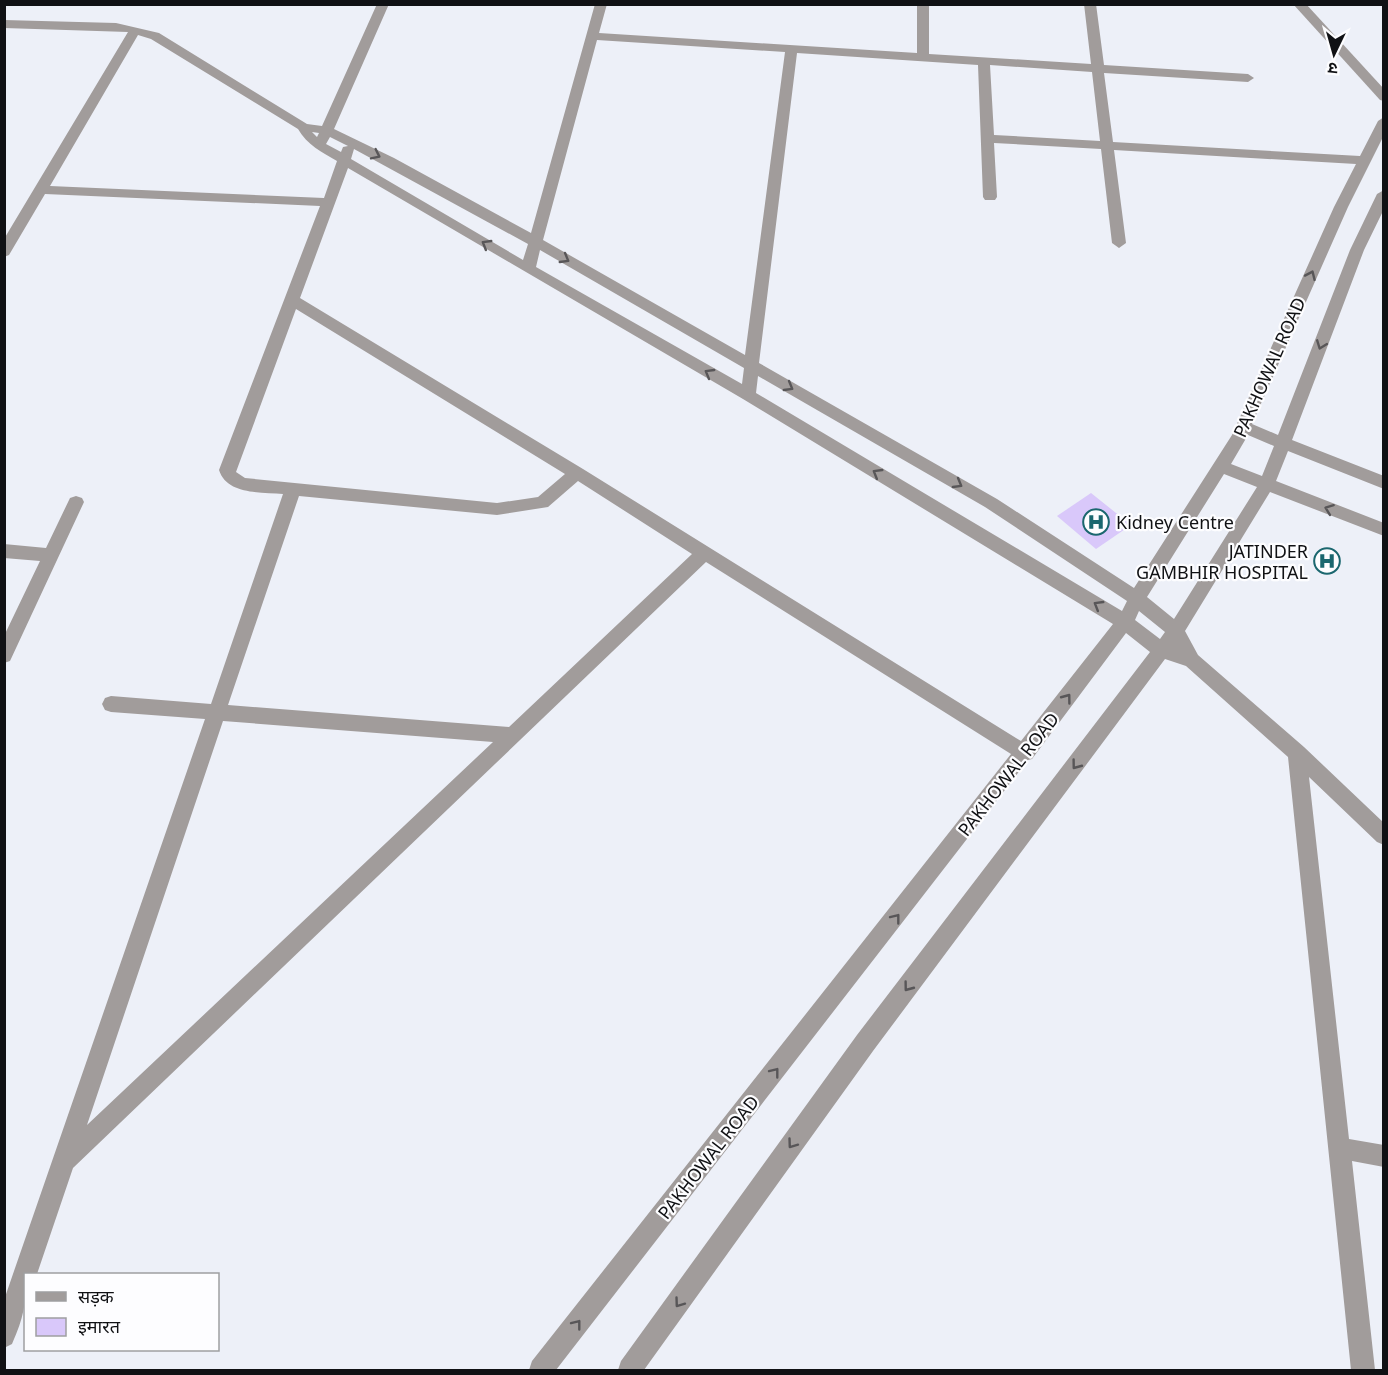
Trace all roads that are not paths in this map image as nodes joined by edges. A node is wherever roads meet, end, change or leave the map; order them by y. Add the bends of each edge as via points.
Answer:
1 (383, 4) edge
2 (601, 4) edge
3 (923, 4) edge
4 (1090, 4) edge
5 (1299, 4) edge
6 (4, 24) edge
7 (135, 30) junction
8 (593, 36) junction
9 (791, 49) junction
10 (923, 57) junction
11 (984, 61) junction
12 (1099, 69) junction
13 (1248, 78) dead end
14 (1383, 97) edge
15 (1383, 121) edge
16 (303, 127) junction
17 (328, 131) junction
18 (987, 139) junction
19 (351, 142) junction
20 (319, 145) junction
21 (1108, 145) junction
22 (344, 159) junction
23 (1364, 160) junction
24 (41, 190) junction
25 (1383, 194) edge
26 (990, 197) dead end
27 (326, 202) junction
28 (536, 242) junction
29 (1119, 243) dead end
30 (4, 252) edge
31 (528, 269) junction
32 (292, 300) junction
33 (752, 366) junction
34 (748, 396) junction
35 (1243, 427) junction
36 (1283, 445) junction
37 (1220, 466) junction
38 (577, 473) junction
39 (1383, 483) edge
40 (1266, 484) junction
41 (293, 489) junction
42 (76, 502) dead end
43 (1383, 530) edge
44 (4, 551) edge
45 (703, 554) junction
46 (52, 555) junction
47 (1137, 599) junction
48 (1125, 622) junction
49 (1176, 631) junction
50 (1162, 651) junction
51 (4, 656) edge
52 (1192, 660) junction
53 (111, 704) dead end
54 (218, 712) junction
55 (513, 735) junction
56 (1025, 753) junction
57 (1297, 753) junction
58 (1383, 836) edge
59 (1339, 1148) junction
60 (1383, 1156) edge
61 (63, 1163) junction
62 (25, 1273) edge
63 (24, 1277) edge
64 (4, 1336) edge
65 (541, 1371) edge
66 (630, 1371) edge
67 (1363, 1371) edge

1 - 17 street
2 - 8 street
3 - 10 street
4 - 12 street
5 - 14 street
6 - 7 street
7 - 16 street via 171,44
7 - 24 street
8 - 9 street
8 - 28 street
9 - 10 street
9 - 33 street
10 - 11 street
11 - 12 street
11 - 18 street
12 - 13 street
12 - 21 street
15 - 23 street, PAKHOWAL ROAD
16 - 17 street
16 - 20 street
17 - 19 street
17 - 20 street
18 - 21 street
18 - 26 street
19 - 22 street
19 -> 28 street
20 - 22 street
21 - 23 street
21 - 29 street
22 - 27 street
31 -> 22 street
35 -> 23 street, PAKHOWAL ROAD
24 - 27 street
24 - 30 street
25 -> 36 street, PAKHOWAL ROAD
27 - 32 street
28 - 31 street
28 -> 33 street
34 -> 31 street
32 - 38 street
32 - 41 street via 227,470 229,476 242,484
33 - 34 street
33 -> 47 street via 991,503
48 -> 34 street
35 - 36 street
35 - 37 street, PAKHOWAL ROAD
36 - 39 street
36 - 40 street, PAKHOWAL ROAD
37 - 40 street
37 - 47 street, PAKHOWAL ROAD
38 - 41 street via 542,503 497,509
38 - 45 street
43 -> 40 street
40 - 49 street, PAKHOWAL ROAD
41 - 54 street
42 - 46 street
44 - 46 street
45 - 55 street
45 - 56 street
46 - 51 street
47 - 48 street, PAKHOWAL ROAD
47 - 49 street
48 - 50 street
56 -> 48 street, PAKHOWAL ROAD
49 - 50 street, PAKHOWAL ROAD
49 - 52 street
50 - 52 street
50 -> 66 street, PAKHOWAL ROAD via 865,1043
52 - 57 street
53 - 54 street
54 - 55 street
54 - 61 street
55 - 61 street
65 -> 56 street, PAKHOWAL ROAD
57 - 58 street
57 - 59 street
59 - 60 street
59 - 67 street
61 - 62 street
63 - 64 street

